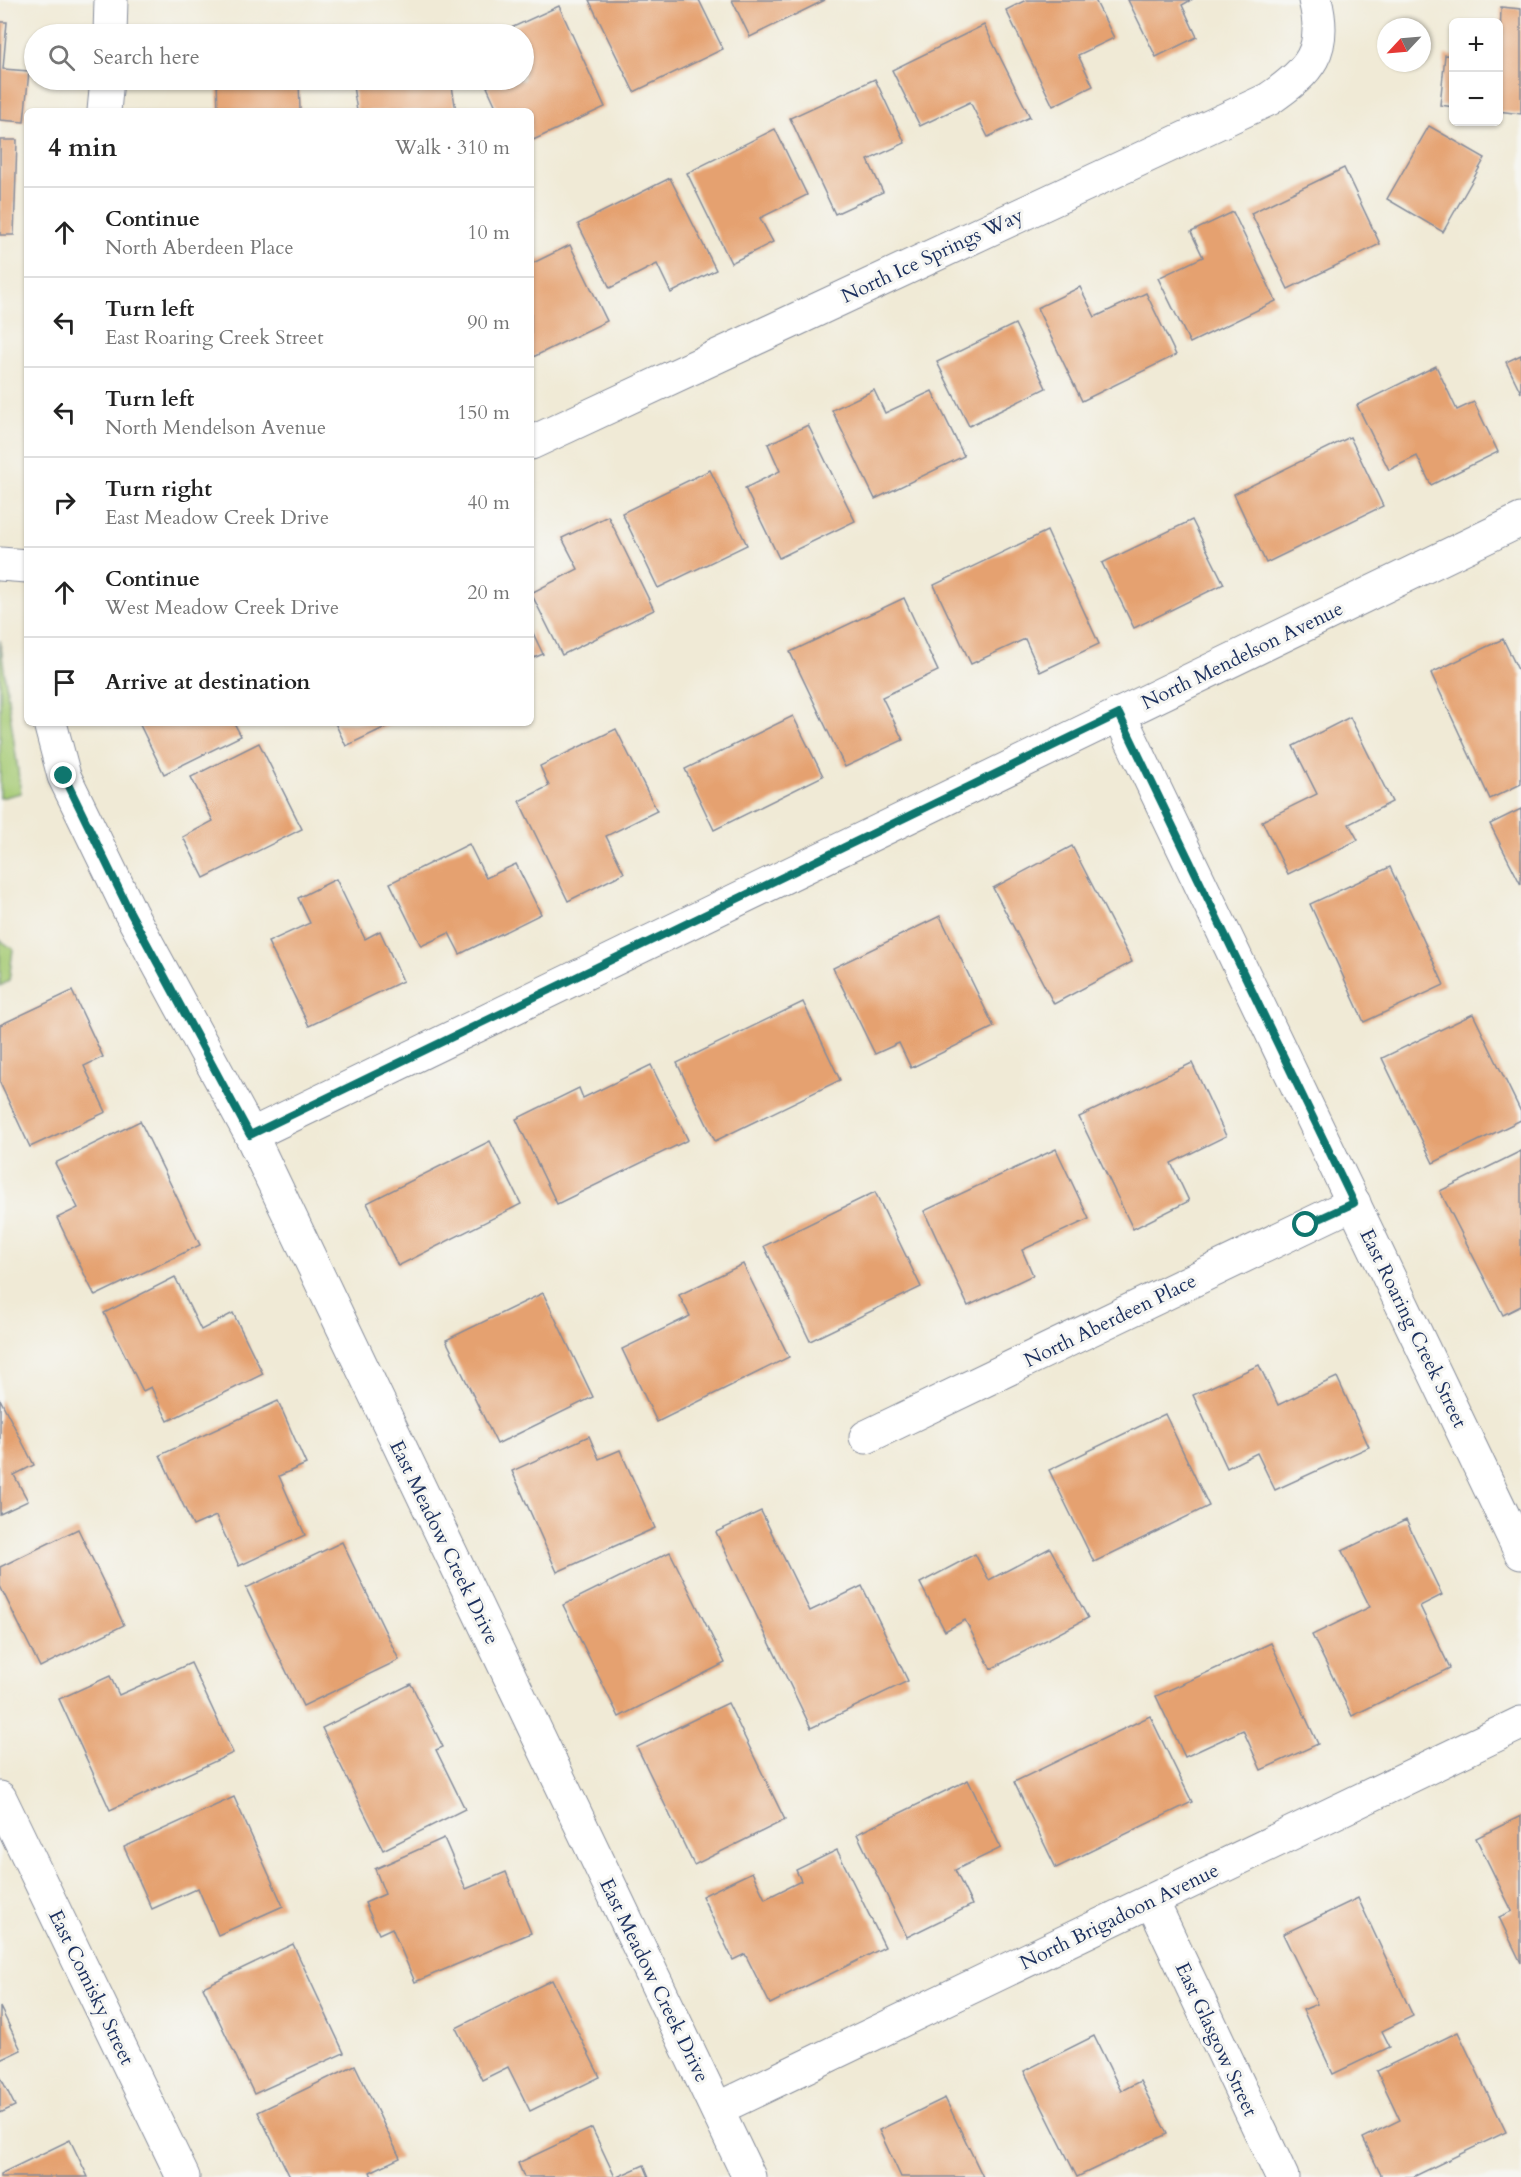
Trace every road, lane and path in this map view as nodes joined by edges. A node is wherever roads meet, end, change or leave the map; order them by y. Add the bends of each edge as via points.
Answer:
1 (111, 0) edge
2 (1315, 0) edge
3 (110, 24) edge
4 (106, 90) edge
5 (104, 108) edge
6 (534, 442) edge
7 (1521, 520) edge
8 (0, 564) edge
9 (24, 566) edge
10 (1119, 714) junction
11 (51, 726) edge
12 (250, 1135) junction
13 (1354, 1203) junction
14 (866, 1437) dead end
15 (1521, 1552) edge
16 (1521, 1723) edge
17 (0, 1798) edge
18 (1152, 1901) junction
19 (717, 2109) junction
20 (183, 2177) edge
21 (749, 2177) edge
22 (1282, 2177) edge

1 - 3 street
2 - 6 street, North Ice Springs Way via 1318,50 1298,78 1269,99
4 - 5 street
7 - 10 street, North Mendelson Avenue
8 - 9 street
10 - 12 street, North Mendelson Avenue
10 - 13 street, East Roaring Creek Street
11 - 12 street, East Meadow Creek Drive via 64,776 130,912
12 - 19 street, East Meadow Creek Drive
13 - 14 street, North Aberdeen Place
13 - 15 street, East Roaring Creek Street
16 - 18 street, North Brigadoon Avenue
17 - 20 street, East Comisky Street
18 - 19 street, North Brigadoon Avenue
18 - 22 street, East Glasgow Street
19 - 21 street, East Meadow Creek Drive

